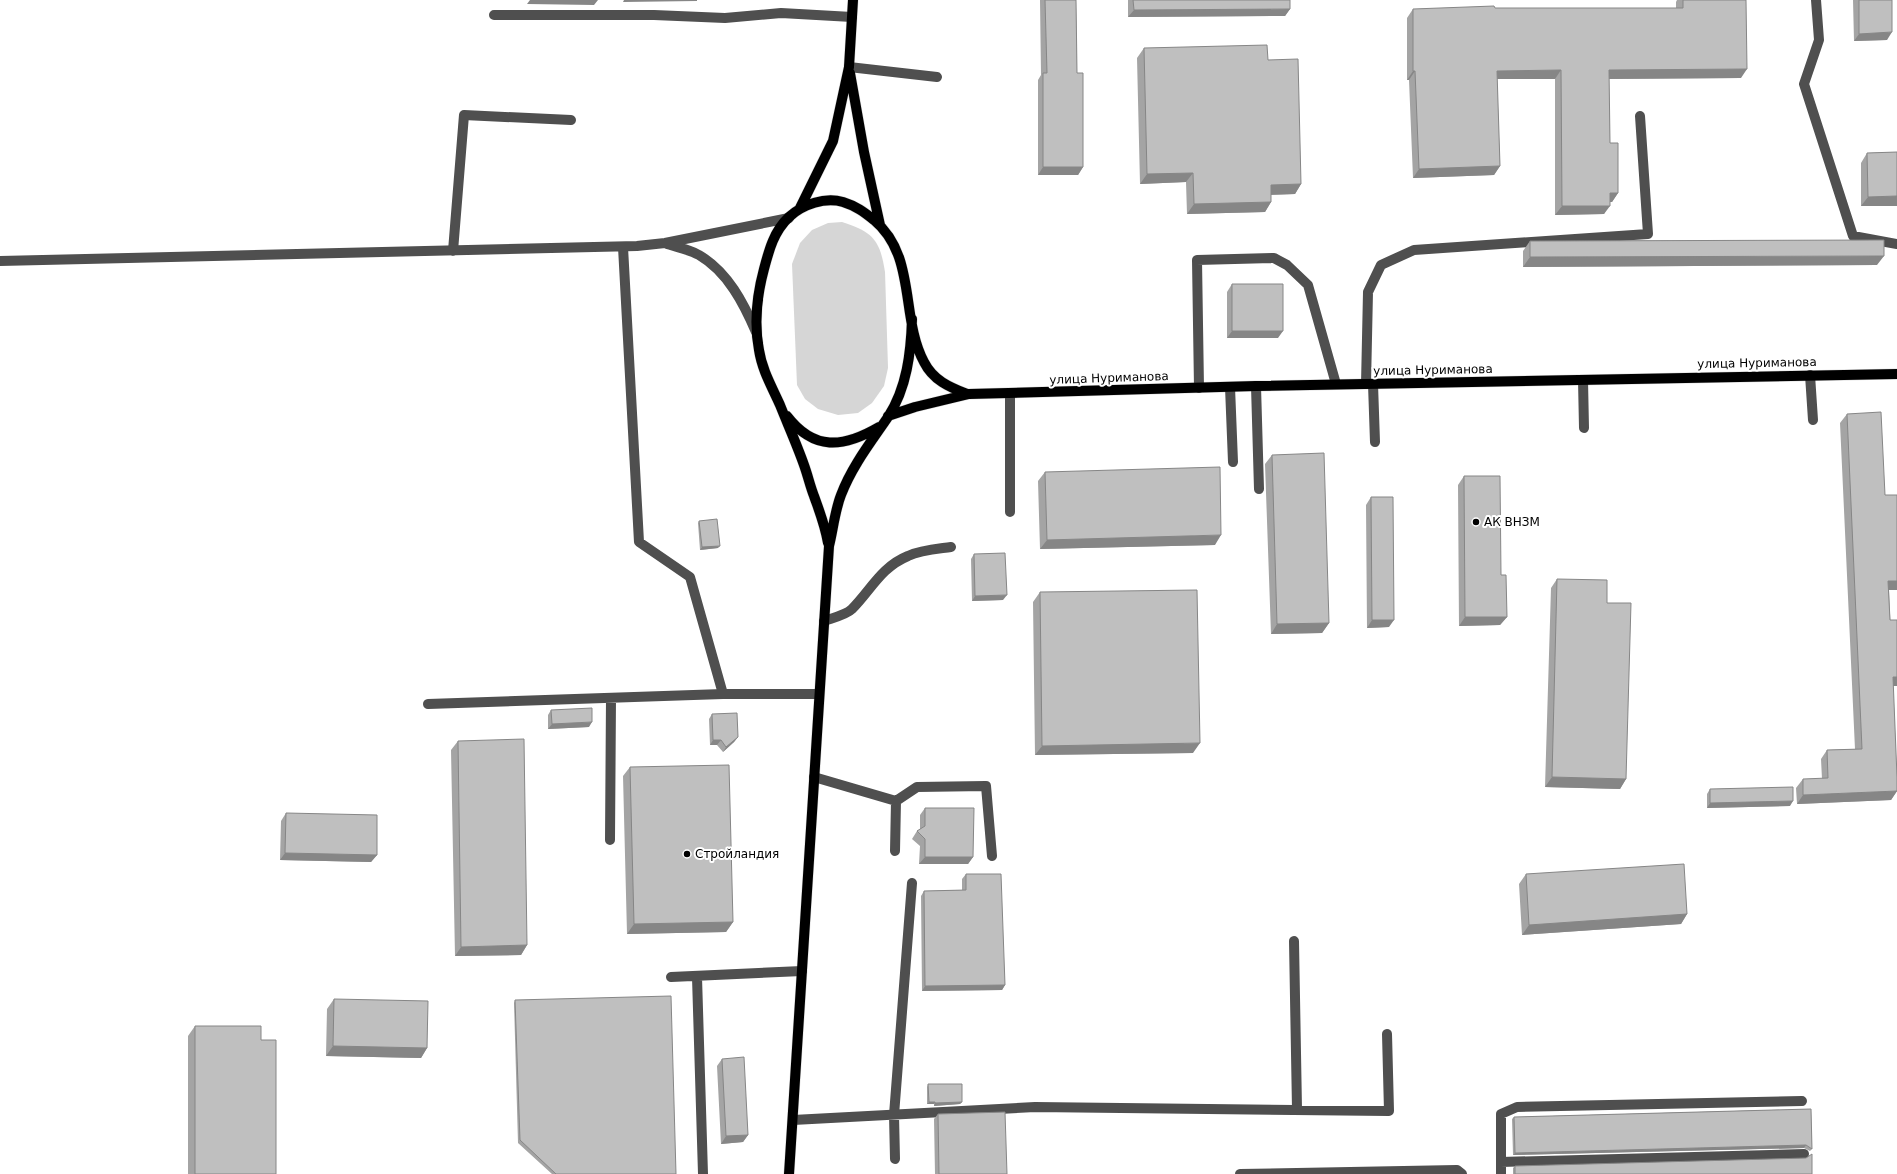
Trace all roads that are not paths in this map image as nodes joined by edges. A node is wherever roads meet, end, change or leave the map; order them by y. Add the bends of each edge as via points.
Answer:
1 (853, 0) edge
2 (1816, 0) edge
3 (494, 15) dead end
4 (852, 17) junction
5 (849, 67) junction
6 (937, 77) dead end
7 (1640, 116) dead end
8 (571, 120) dead end
9 (800, 208) junction
10 (788, 218) junction
11 (880, 224) junction
12 (665, 244) junction
13 (1897, 244) edge
14 (623, 247) junction
15 (453, 251) junction
16 (0, 261) edge
17 (912, 319) junction
18 (757, 333) junction
19 (1897, 374) edge
20 (1810, 375) junction
21 (1583, 380) junction
22 (1336, 384) junction
23 (1370, 384) junction
24 (1256, 386) junction
25 (1230, 387) junction
26 (1199, 388) junction
27 (969, 394) junction
28 (1010, 394) junction
29 (777, 399) junction
30 (888, 416) junction
31 (1813, 420) dead end
32 (880, 426) junction
33 (1584, 428) dead end
34 (1375, 442) dead end
35 (1233, 462) dead end
36 (1258, 489) dead end
37 (1010, 512) dead end
38 (829, 546) junction
39 (951, 547) dead end
40 (824, 621) junction
41 (723, 694) junction
42 (819, 694) junction
43 (611, 698) junction
44 (428, 704) dead end
45 (814, 777) junction
46 (896, 801) junction
47 (610, 840) dead end
48 (895, 851) dead end
49 (992, 856) dead end
50 (912, 883) dead end
51 (1294, 941) dead end
52 (802, 971) junction
53 (671, 977) dead end
54 (697, 977) junction
55 (1387, 1034) dead end
56 (1802, 1101) dead end
57 (1297, 1109) junction
58 (894, 1115) junction
59 (793, 1120) junction
60 (1804, 1154) dead end
61 (895, 1159) dead end
62 (1501, 1162) junction
63 (703, 1174) edge
64 (789, 1174) edge
65 (1240, 1174) edge
66 (1462, 1174) edge
67 (1501, 1174) edge

1 - 4 main road
2 - 13 street via 1819,40 1804,84 1853,236
3 - 4 street via 654,15 725,18 782,13
4 - 5 main road
5 - 6 street
5 - 9 main road via 833,141
5 - 11 main road
7 - 23 street via 1648,234 1414,250 1381,265 1368,292
8 - 15 street via 464,115
9 - 10 main road
9 - 11 main road via 818,202 839,201 862,210
10 - 12 street
10 - 18 main road via 769,250 759,295
11 - 17 main road via 899,257
12 - 14 street
12 - 18 street via 700,256 718,271 743,302
14 - 15 street
14 - 41 street via 639,542 690,577
15 - 16 street
17 - 27 main road via 918,348 934,376 947,387
17 - 30 main road via 911,351 907,368
18 - 29 main road via 763,366
19 - 20 main road, улица Нуриманова
20 - 21 main road, улица Нуриманова
20 - 31 street
21 - 23 main road, улица Нуриманова
21 - 33 street
22 - 23 main road, улица Нуриманова
22 - 24 main road, улица Нуриманова
22 - 26 street via 1308,285 1287,265 1274,258 1197,260
23 - 34 street
24 - 25 main road, улица Нуриманова
24 - 36 street
25 - 26 main road, улица Нуриманова
25 - 35 street
26 - 28 main road, улица Нуриманова
27 - 28 main road, улица Нуриманова
27 - 30 main road
28 - 37 street
29 - 32 main road via 799,429 812,439 822,442 851,440 866,435
29 - 38 main road via 824,520
30 - 32 main road
32 - 38 main road via 840,496
38 - 40 main road
39 - 40 street via 925,551 901,559 871,585 852,610
40 - 42 main road
41 - 42 street
41 - 43 street
42 - 45 main road
43 - 44 street
43 - 47 street
45 - 46 street
45 - 52 main road
46 - 48 street
46 - 49 street via 917,787 986,786
50 - 58 street
51 - 57 street
52 - 54 street
52 - 59 main road
53 - 54 street
54 - 63 street
55 - 57 street via 1389,1111
56 - 62 street via 1517,1107 1501,1114
57 - 58 street via 1034,1107
58 - 59 street
58 - 61 street
59 - 64 main road
60 - 62 street
62 - 67 street
65 - 66 street via 1457,1170

